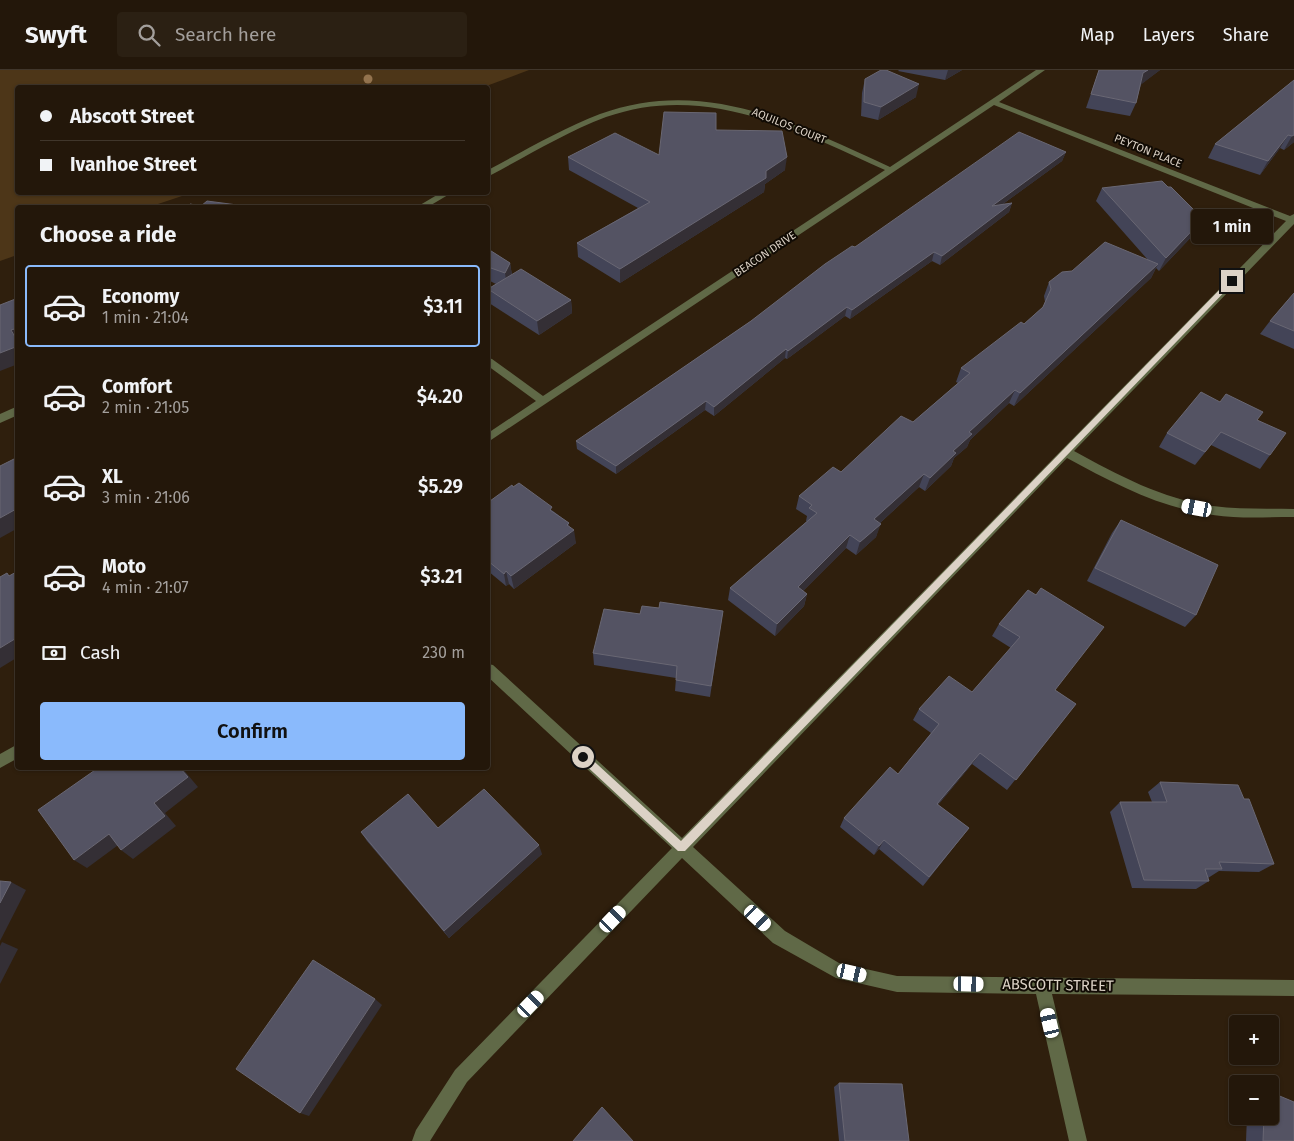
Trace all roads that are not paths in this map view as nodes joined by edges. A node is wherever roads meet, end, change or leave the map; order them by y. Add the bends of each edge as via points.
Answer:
1 (1042, 70) edge
2 (993, 102) junction
3 (891, 170) junction
4 (490, 172) edge
5 (443, 195) edge
6 (425, 205) edge
7 (1293, 219) edge
8 (490, 362) edge
9 (543, 401) junction
10 (15, 412) edge
11 (0, 419) edge
12 (490, 437) edge
13 (1066, 452) junction
14 (1294, 513) edge
15 (490, 671) edge
16 (15, 752) edge
17 (0, 762) edge
18 (682, 848) junction
19 (1042, 985) junction
20 (1294, 988) edge
21 (422, 1141) edge
22 (1078, 1141) edge

1 - 2 street, BEACON DRIVE
2 - 3 street, BEACON DRIVE
2 - 7 street, PEYTON PLACE
3 - 4 street, AQUILOS COURT via 752,110 719,104 676,102 621,110 593,120
3 - 9 street, BEACON DRIVE
5 - 6 street
7 - 13 street
8 - 9 street
9 - 12 street, BEACON DRIVE
10 - 11 street
13 - 14 street via 1131,488 1178,504 1215,511
13 - 18 street
15 - 18 street, ABSCOTT STREET
16 - 17 street
18 - 19 street, ABSCOTT STREET via 779,937 836,970 897,984
18 - 21 street via 461,1076 422,1136
19 - 20 street, ABSCOTT STREET
19 - 22 street

